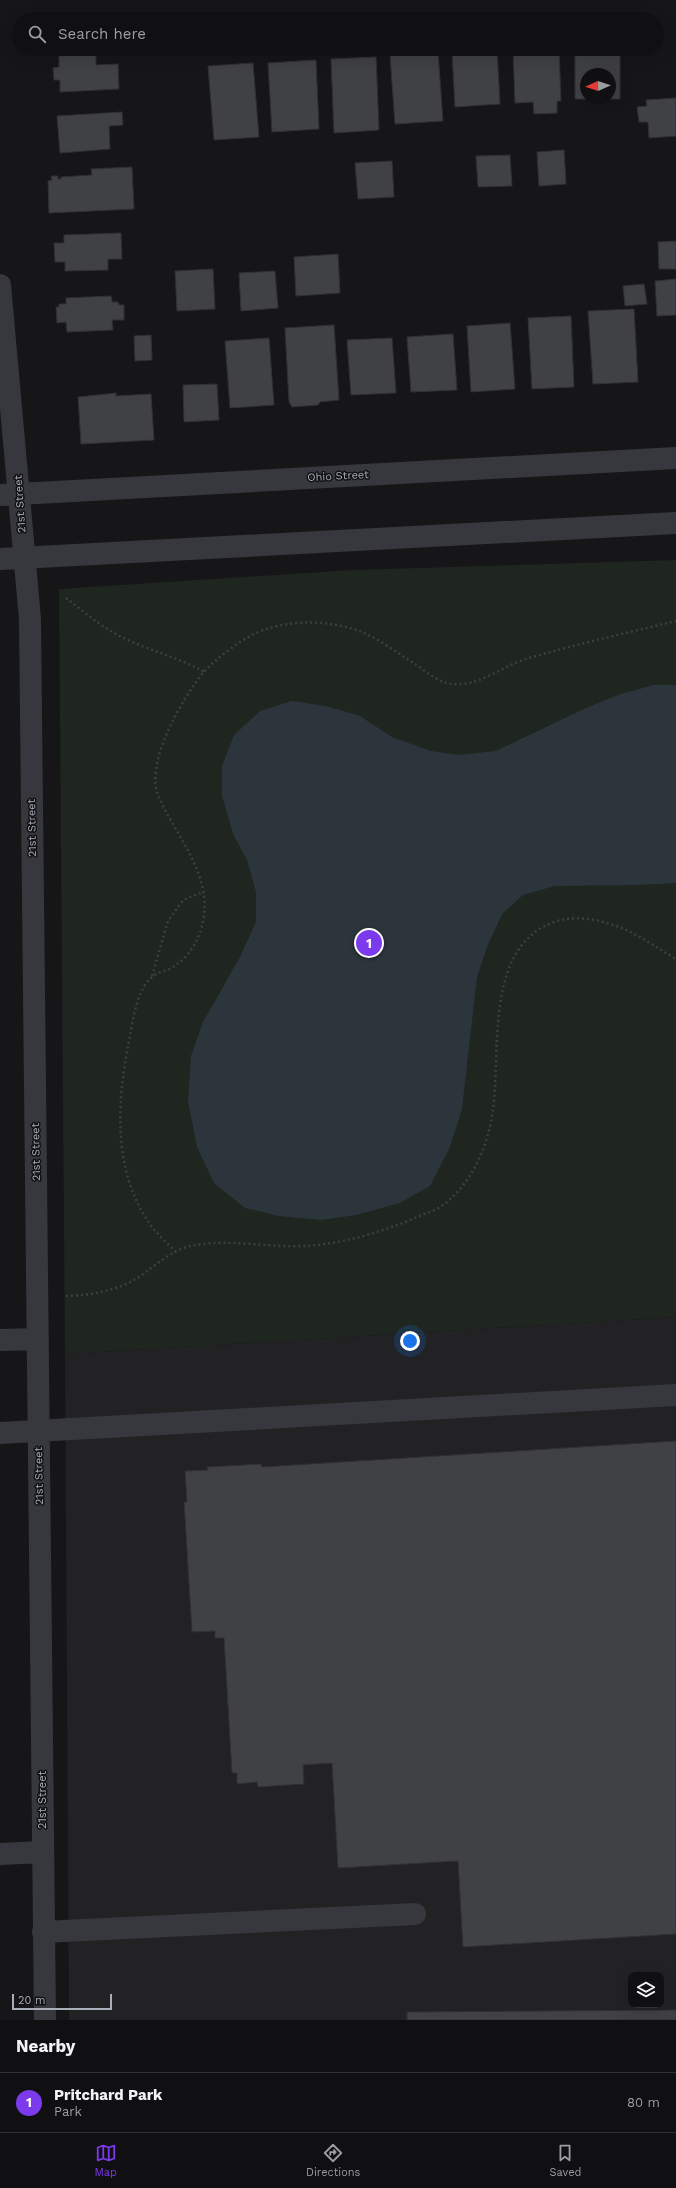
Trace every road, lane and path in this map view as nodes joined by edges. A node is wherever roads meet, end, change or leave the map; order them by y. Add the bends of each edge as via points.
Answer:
1 (0, 285) edge
2 (676, 458) edge
3 (9, 494) edge
4 (676, 523) edge
5 (24, 558) junction
6 (0, 559) edge
7 (66, 598) dead end
8 (676, 621) edge
9 (204, 672) junction
10 (203, 892) junction
11 (676, 959) edge
12 (152, 976) junction
13 (176, 1252) junction
14 (64, 1297) dead end
15 (38, 1339) junction
16 (0, 1340) edge
17 (676, 1395) edge
18 (38, 1431) junction
19 (0, 1433) edge
20 (43, 1852) junction
21 (0, 1854) edge
22 (415, 1914) dead end
23 (44, 1932) junction
24 (45, 2020) edge

1 - 3 street, 21st Street via 17,459
2 - 3 street, Ohio Street
3 - 5 street, 21st Street
4 - 5 street
5 - 6 street
5 - 15 street, 21st Street via 30,619
7 - 9 path via 106,628
8 - 9 path via 526,658 488,676 454,684 438,681 362,632 305,622 276,625 250,636
9 - 10 path via 182,706 167,736 158,759 155,778 158,794 193,860
10 - 12 path via 183,900 168,921
10 - 12 path via 205,912 200,936 189,954 173,967
11 - 13 path via 624,929 590,919 564,919 541,927 523,942 507,974 500,1006 493,1111 487,1137 465,1183 442,1206 394,1228 353,1238 305,1246 225,1243 189,1246
12 - 13 path via 137,1001 122,1073 121,1143 125,1168 135,1197 152,1228
13 - 14 path via 162,1259 138,1278 114,1289
15 - 16 street
15 - 18 street, 21st Street
17 - 18 street
18 - 19 street
18 - 20 street, 21st Street
20 - 21 street
20 - 23 street, 21st Street
22 - 23 street
23 - 24 street, 21st Street

